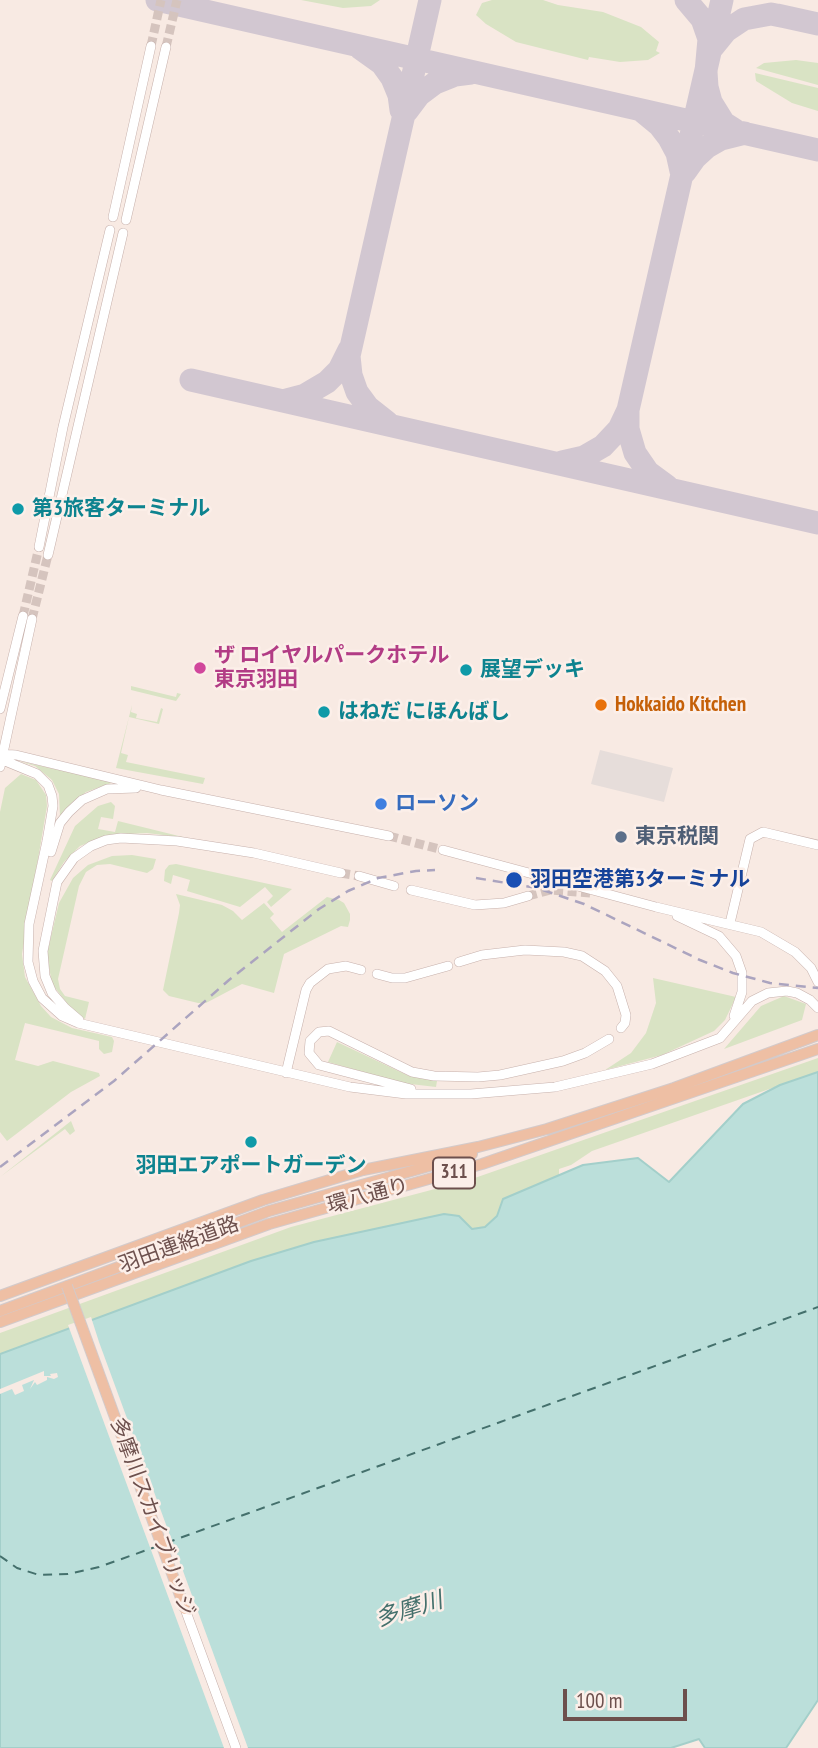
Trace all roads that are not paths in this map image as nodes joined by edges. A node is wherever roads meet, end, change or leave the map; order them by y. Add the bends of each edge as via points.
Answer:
1 (151, 46) tunnel mouth
2 (166, 47) tunnel mouth
3 (113, 217) dead end
4 (126, 220) dead end
5 (110, 230) dead end
6 (123, 233) dead end
7 (39, 547) tunnel mouth
8 (48, 555) tunnel mouth
9 (0, 709) edge
10 (1, 759) edge
11 (161, 790) junction
12 (389, 836) tunnel mouth
13 (818, 845) edge
14 (443, 850) tunnel mouth
15 (341, 873) tunnel mouth
16 (359, 877) tunnel mouth
17 (394, 886) dead end
18 (411, 890) dead end
19 (591, 893) tunnel mouth
20 (609, 895) junction
21 (528, 896) tunnel mouth
22 (656, 907) junction
23 (730, 923) junction
24 (30, 935) junction
25 (459, 962) dead end
26 (448, 966) dead end
27 (361, 970) dead end
28 (377, 974) dead end
29 (818, 982) edge
30 (818, 1008) edge
31 (93, 1027) junction
32 (621, 1028) dead end
33 (818, 1035) edge
34 (609, 1039) dead end
35 (707, 1043) junction
36 (818, 1049) edge
37 (286, 1073) junction
38 (422, 1093) junction
39 (515, 1138) junction
40 (482, 1164) junction
41 (359, 1185) junction
42 (67, 1286) junction
43 (0, 1296) edge
44 (0, 1311) edge
45 (0, 1322) edge
46 (186, 1609) joint
47 (236, 1748) edge

1 - 3 street
2 - 4 street
5 - 7 street
6 - 8 street
9 - 10 street via 27,618
10 - 11 street
10 - 24 street via 37,774 52,796
11 - 12 street
11 - 24 street via 107,789 82,800 69,812 54,836
13 - 23 street via 763,832 750,839
14 - 20 street
15 - 31 street via 177,841 114,838 86,849 57,882 43,961 57,999
16 - 17 street
18 - 21 street via 475,905 504,904
19 - 20 street
20 - 22 street
22 - 23 street
22 - 35 street via 719,936 740,965 743,992 737,1010
23 - 29 street via 776,939 811,968
24 - 31 street via 30,971 43,998 62,1016
25 - 32 street via 525,950 582,956 605,971 617,986 626,1015
26 - 28 street via 405,978
27 - 37 street via 328,969 310,983
30 - 35 street via 797,993 768,993 752,1002 720,1038
31 - 37 street
33 - 39 main road, 環八通り / 311 via 674,1088
34 - 38 street via 563,1061 500,1075 445,1076 412,1072 329,1031 319,1032 310,1041 309,1053 319,1065
35 - 38 street via 652,1064 564,1086 494,1093
36 - 40 main road, 環八通り / 311
37 - 38 street via 376,1091
39 - 41 main road
39 - 43 main road, 環八通り / 311 via 363,1170 263,1200
40 - 41 main road
40 - 45 main road, 環八通り / 311 via 278,1221
41 - 42 main road, 羽田連絡道路 via 269,1211
42 - 44 main road, 羽田連絡道路
42 - 46 main road, 多摩川スカイブリッジ, bridge
46 - 47 street, 多摩川スカイブリッジ

